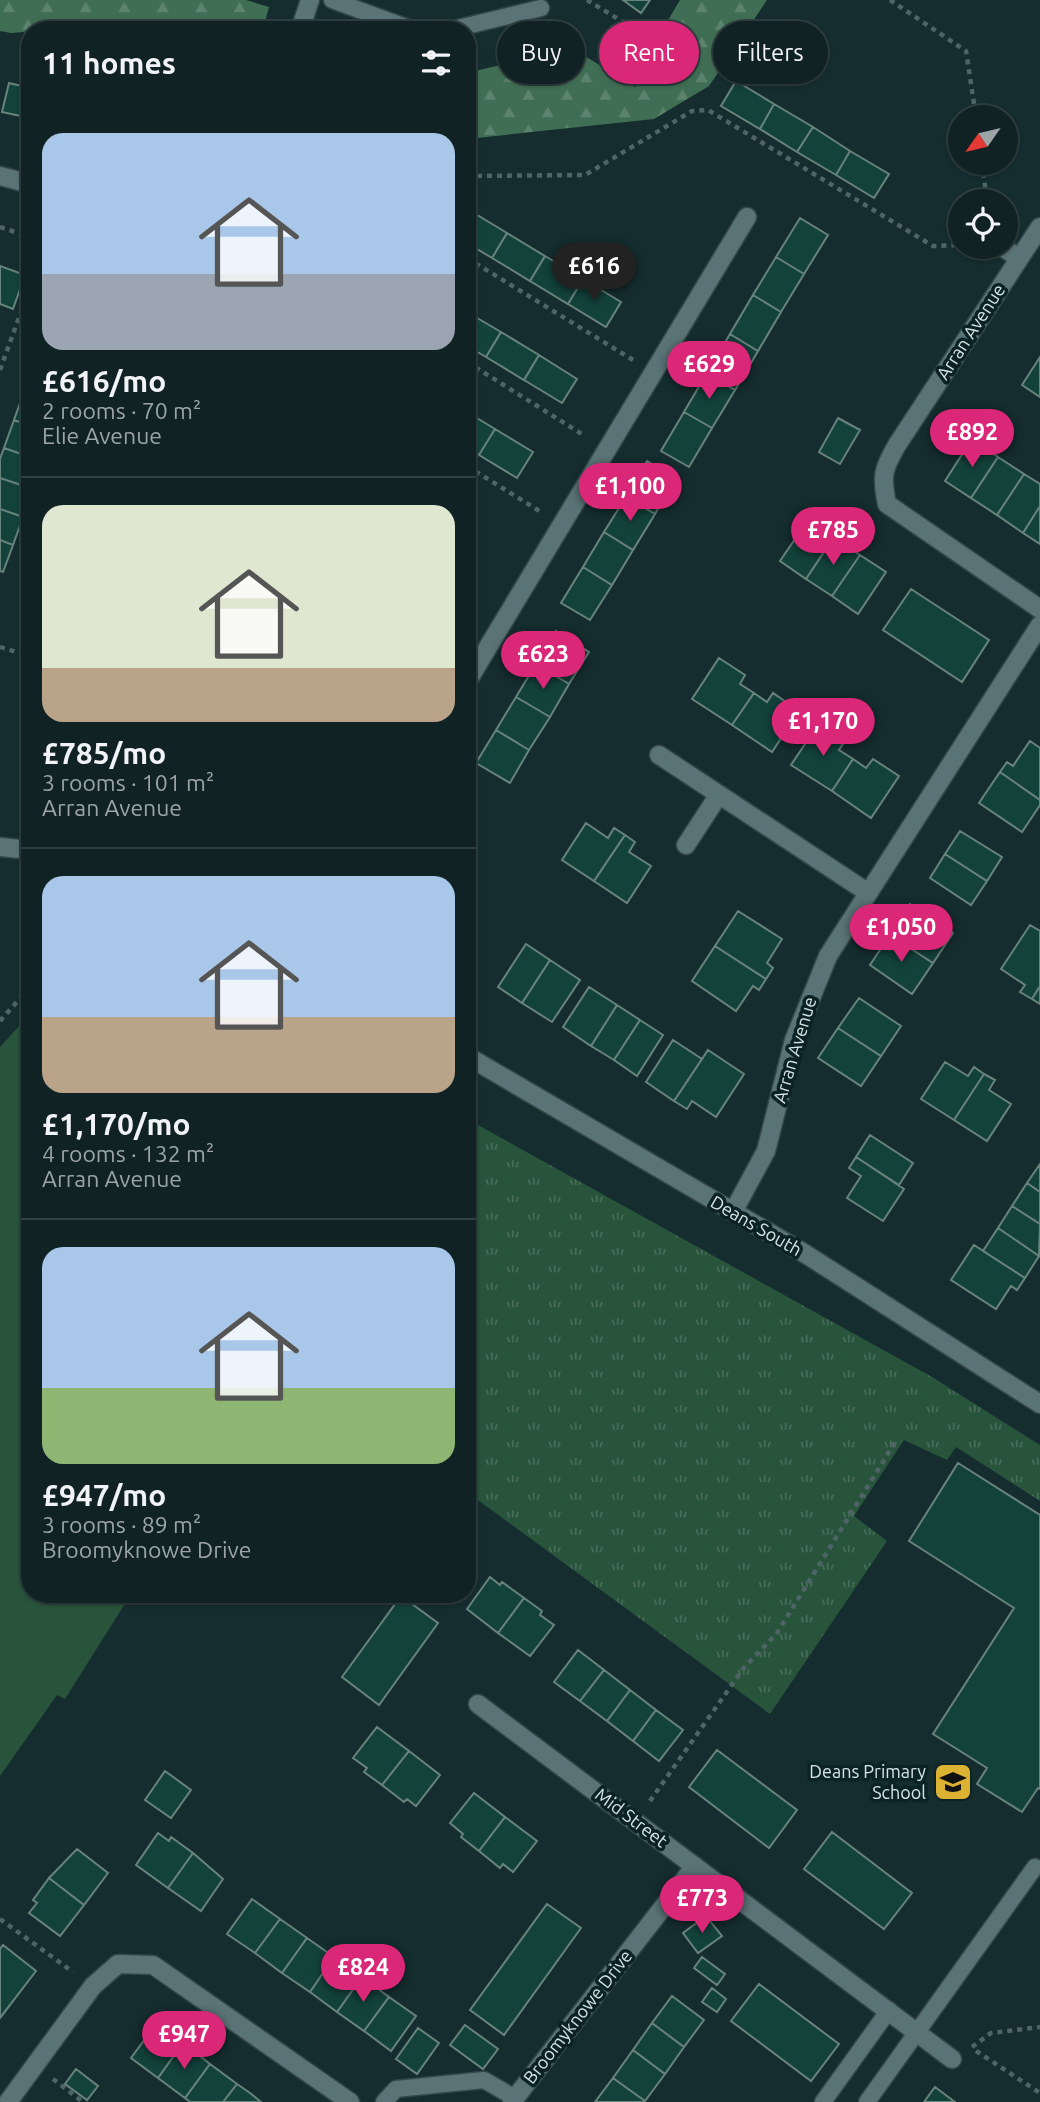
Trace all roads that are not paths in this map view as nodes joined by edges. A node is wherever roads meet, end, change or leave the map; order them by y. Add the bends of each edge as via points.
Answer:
1 (310, 0) edge
2 (332, 0) edge
3 (541, 8) dead end
4 (303, 21) edge
5 (389, 21) edge
6 (476, 24) edge
7 (0, 176) edge
8 (21, 182) edge
9 (747, 217) dead end
10 (1040, 227) edge
11 (1019, 258) joint
12 (1040, 608) edge
13 (1040, 625) edge
14 (476, 653) edge
15 (659, 755) dead end
16 (718, 796) junction
17 (686, 845) dead end
18 (0, 847) edge
19 (21, 848) edge
20 (867, 892) junction
21 (476, 1061) edge
22 (733, 1212) junction
23 (1040, 1404) edge
24 (478, 1704) dead end
25 (695, 1866) junction
26 (1035, 1867) dead end
27 (889, 2010) junction
28 (918, 2032) junction
29 (952, 2059) road end
30 (513, 2100) edge
31 (8, 2102) edge
32 (350, 2102) edge
33 (384, 2102) edge
34 (823, 2102) edge
35 (867, 2102) edge

1 - 4 street
2 - 5 lane
3 - 6 lane
7 - 8 street
9 - 14 street via 561,525
10 - 11 street, Arran Avenue
11 - 12 street, Arran Avenue via 884,467 883,483 887,504
13 - 20 street, Arran Avenue
15 - 16 street
16 - 17 street
16 - 20 street
18 - 19 street
20 - 22 street, Arran Avenue via 828,956 806,1005 766,1151
21 - 22 street, Deans South
22 - 23 street, Deans South
24 - 25 street, Mid Street
25 - 27 street, Mid Street
25 - 30 street, Broomyknowe Drive
26 - 28 lane
27 - 28 street, Mid Street
27 - 34 lane
28 - 29 street, Mid Street
28 - 35 lane
30 - 33 lane via 484,2080 396,2088
31 - 32 street via 93,1986 118,1964 153,1965

